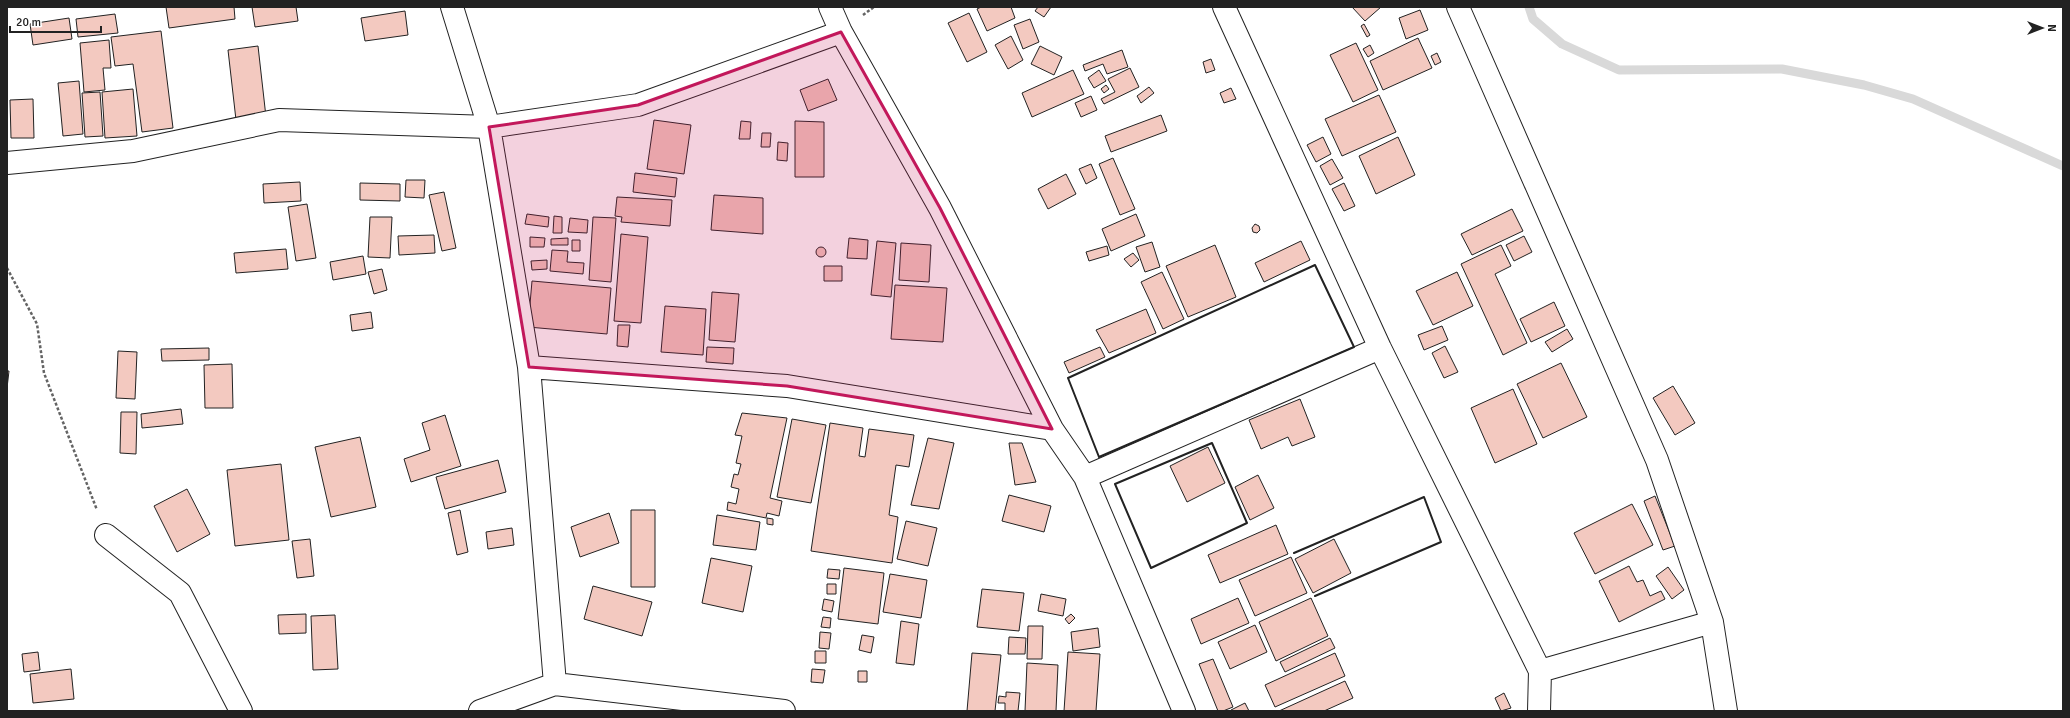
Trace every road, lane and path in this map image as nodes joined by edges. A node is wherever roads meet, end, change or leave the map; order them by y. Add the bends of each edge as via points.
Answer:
1 (452, 7) edge
2 (830, 7) edge
3 (1224, 7) edge
4 (1458, 7) edge
5 (841, 32) junction
6 (489, 127) junction
7 (7, 163) edge
8 (7, 268) edge
9 (1380, 348) junction
10 (528, 367) junction
11 (1052, 429) junction
12 (1085, 477) junction
13 (106, 535) joint
14 (1712, 622) junction
15 (1540, 671) junction
16 (555, 684) junction
17 (241, 711) edge
18 (480, 711) edge
19 (784, 711) edge
20 (1184, 711) edge
21 (1539, 711) edge
22 (1726, 711) edge

1 - 6 street
2 - 5 street
3 - 9 street
4 - 14 street via 1657,460
5 - 6 street via 638,105
5 - 11 street via 940,208
6 - 7 street via 279,120 133,151
6 - 10 street
8 - 13 path via 37,324 44,373
9 - 12 street
9 - 15 street
10 - 11 street via 787,386
10 - 16 street
11 - 12 street
12 - 20 street
13 - 17 street via 180,593
14 - 15 street
14 - 22 street
15 - 21 street
16 - 18 street
16 - 19 street

